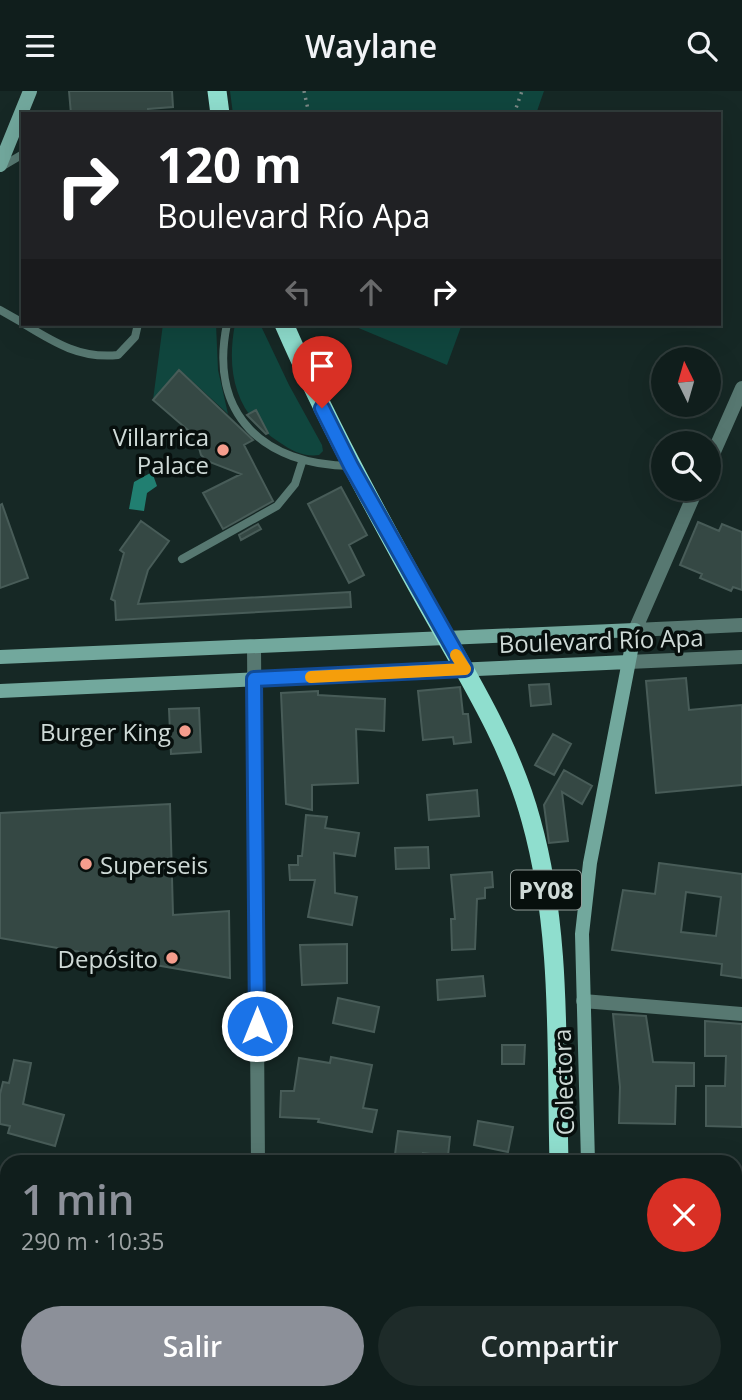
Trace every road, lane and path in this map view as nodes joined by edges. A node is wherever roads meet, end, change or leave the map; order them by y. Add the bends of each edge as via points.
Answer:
1 (30, 91) edge
2 (217, 91) edge
3 (304, 91) edge
4 (522, 91) edge
5 (22, 112) edge
6 (220, 112) edge
7 (309, 112) edge
8 (515, 112) edge
9 (21, 114) edge
10 (21, 155) edge
11 (0, 167) edge
12 (0, 310) edge
13 (21, 322) edge
14 (28, 326) edge
15 (138, 326) edge
16 (227, 326) edge
17 (285, 326) edge
18 (742, 388) edge
19 (721, 436) edge
20 (302, 462) junction
21 (351, 466) junction
22 (692, 501) edge
23 (182, 559) dead end
24 (742, 625) edge
25 (635, 630) junction
26 (446, 639) junction
27 (254, 647) junction
28 (0, 657) edge
29 (742, 657) edge
30 (628, 662) junction
31 (465, 669) junction
32 (254, 679) junction
33 (0, 691) edge
34 (583, 1001) junction
35 (742, 1014) edge
36 (258, 1155) edge
37 (559, 1155) edge
38 (588, 1155) edge

1 - 5 main road
2 - 6 highway
3 - 7 path
4 - 8 path
9 - 11 main road
10 - 11 lane
12 - 13 lane
14 - 15 lane via 93,358 118,355 135,337
16 - 20 lane via 225,375 233,406 255,437
17 - 21 highway, PY08
18 - 19 street
20 - 21 lane
20 - 23 lane via 291,490 277,506
21 - 26 highway, PY08
22 - 25 street
24 - 25 street, Boulevard Río Apa
25 - 26 main road, Boulevard Río Apa
25 - 30 main road, Colectora
26 - 27 main road, Boulevard Río Apa
26 - 31 highway, PY08
27 - 28 main road, Boulevard Río Apa
27 - 32 street
29 - 30 street, Boulevard Río Apa
30 - 31 main road, Boulevard Río Apa
30 - 34 main road, Colectora via 590,863 582,934
31 - 32 main road, Boulevard Río Apa
31 - 37 highway, PY08 via 488,712 531,818 544,880 554,943
32 - 33 main road, Boulevard Río Apa
32 - 36 street
34 - 35 street
34 - 38 main road, Colectora

